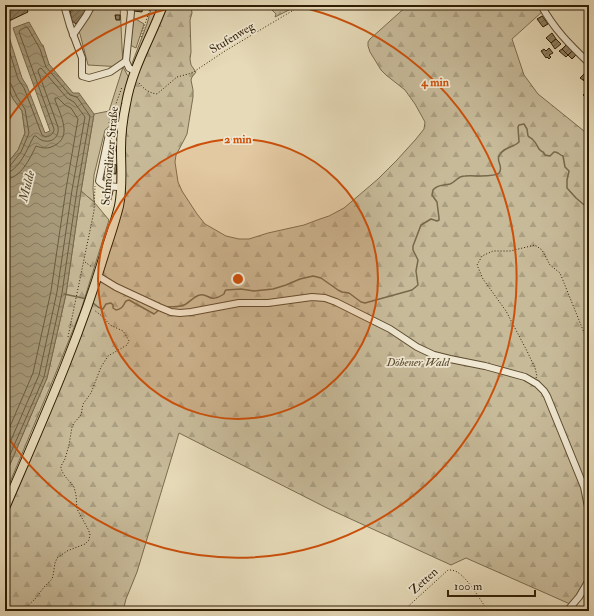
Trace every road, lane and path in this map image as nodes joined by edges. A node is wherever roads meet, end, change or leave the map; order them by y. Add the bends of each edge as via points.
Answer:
1 (64, 5) edge
2 (92, 5) edge
3 (129, 5) edge
4 (151, 5) edge
5 (163, 5) edge
6 (302, 5) edge
7 (541, 5) edge
8 (73, 35) junction
9 (141, 37) dead end
10 (126, 61) junction
11 (589, 63) edge
12 (134, 74) junction
13 (123, 124) junction
14 (121, 187) junction
15 (99, 273) junction
16 (75, 307) dead end
17 (90, 308) junction
18 (589, 345) edge
19 (534, 382) junction
20 (5, 508) edge
21 (589, 512) edge
22 (589, 580) edge
23 (22, 611) edge
24 (403, 611) edge
25 (488, 611) edge
26 (567, 611) edge

1 - 8 street
2 - 8 street
3 - 10 street via 131,12
4 - 9 path
5 - 12 main road, Schmorditzer Straße
6 - 12 path, Stufenweg via 192,73 177,77 156,94 145,89
7 - 11 street via 564,39
8 - 10 street via 82,58 82,76 89,78 110,72
10 - 12 street
12 - 13 main road, Schmorditzer Straße
13 - 14 main road, Schmorditzer Straße
13 - 14 street via 115,126 109,134 99,181 101,184
14 - 15 main road, Schmorditzer Straße via 119,206
15 - 16 path via 84,262
15 - 17 main road, Schmorditzer Straße
15 - 19 street via 116,287 161,308 180,313 239,303 325,298 390,329 434,355 518,374
17 - 20 main road, Schmorditzer Straße
17 - 23 path via 110,325 123,331 129,341 127,345 108,356 100,367 91,393 83,404 81,415 72,427 61,466 64,475 74,487 77,509 88,529 89,538 85,544 57,558 52,579
18 - 19 path via 560,273 550,264 542,250 535,245 510,251 493,251 482,256 477,265 483,279 506,311 535,368 537,376
19 - 21 street via 547,396 584,487
22 - 26 street
24 - 25 path, Zetten via 448,570 460,574

